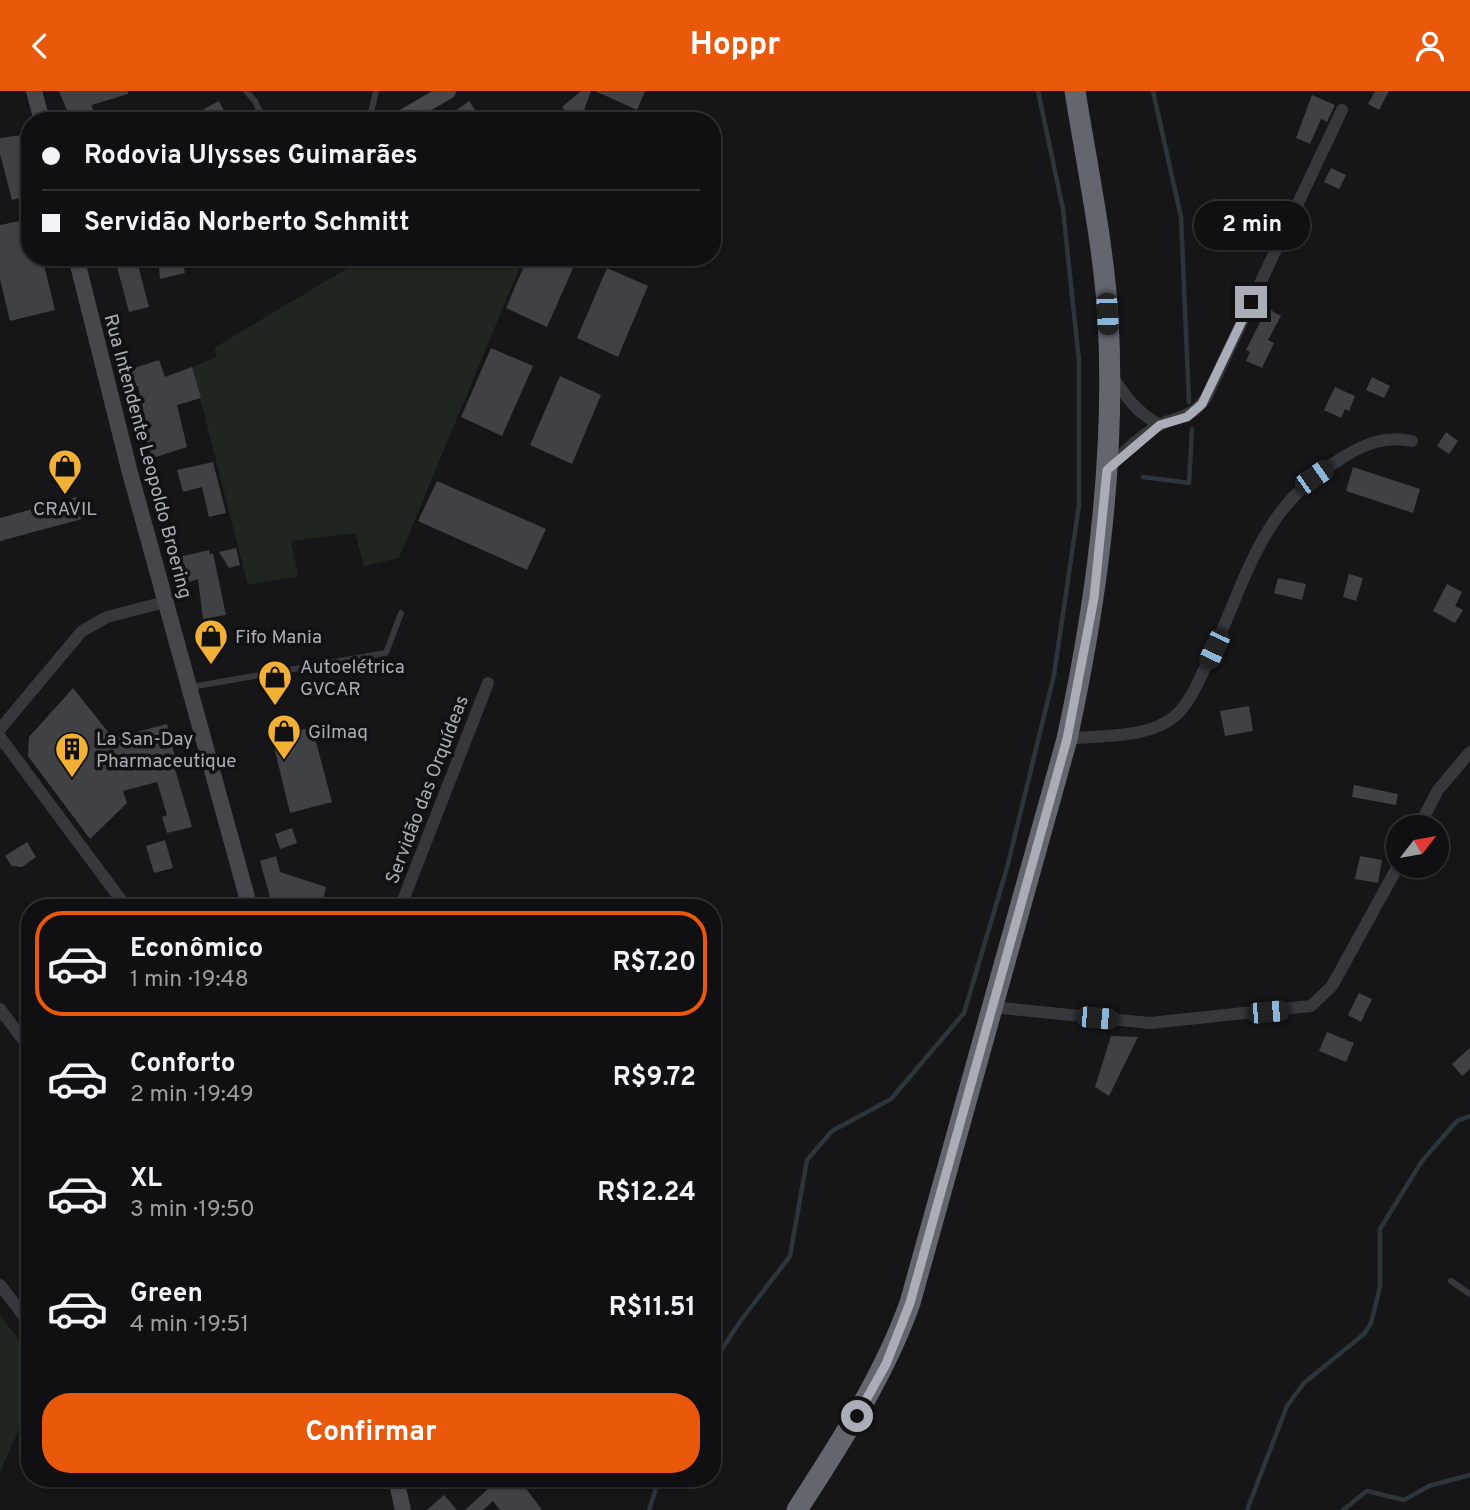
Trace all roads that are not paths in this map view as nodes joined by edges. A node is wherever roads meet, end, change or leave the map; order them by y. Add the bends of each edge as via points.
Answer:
1 (34, 91) edge
2 (246, 91) edge
3 (376, 91) edge
4 (448, 91) edge
5 (1075, 91) edge
6 (1087, 91) edge
7 (1342, 110) dead end
8 (39, 112) edge
9 (260, 112) edge
10 (371, 112) edge
11 (416, 112) edge
12 (1085, 151) junction
13 (81, 266) edge
14 (1110, 373) junction
15 (1160, 425) junction
16 (1412, 441) dead end
17 (1107, 470) junction
18 (165, 601) junction
19 (401, 613) dead end
20 (488, 683) dead end
21 (189, 687) junction
22 (0, 729) edge
23 (0, 737) edge
24 (1067, 739) junction
25 (1470, 752) edge
26 (1425, 815) edge
27 (1391, 879) edge
28 (120, 899) edge
29 (248, 899) edge
30 (404, 899) edge
31 (992, 1007) junction
32 (0, 1009) edge
33 (21, 1037) edge
34 (1451, 1281) dead end
35 (0, 1285) edge
36 (1470, 1294) edge
37 (21, 1312) edge
38 (398, 1487) edge
39 (403, 1510) edge
40 (797, 1510) edge

1 - 8 main road
2 - 9 lane
3 - 10 lane
4 - 11 main road
5 - 12 highway
6 - 12 highway
7 - 15 street via 1206,398 1187,417
12 - 14 highway via 1101,251
13 - 18 main road, Rua Intendente Leopoldo Broering via 94,335
14 - 15 street via 1132,405
14 - 17 highway
15 - 17 street
16 - 24 street via 1386,440 1359,448 1314,477 1285,503 1252,561 1206,667 1175,716 1139,730
17 - 24 highway via 1094,598
18 - 21 main road, Rua Intendente Leopoldo Broering
18 - 22 street via 107,617 82,631
19 - 21 lane via 386,653
20 - 30 street, Servidão das Orquídeas
21 - 29 main road, Rua Intendente Leopoldo Broering
23 - 28 street
24 - 31 highway
25 - 26 street via 1438,790
27 - 31 street via 1332,986 1311,1006 1150,1023
31 - 40 highway via 898,1336 868,1397
32 - 33 street
34 - 36 lane
35 - 37 street
38 - 39 main road

